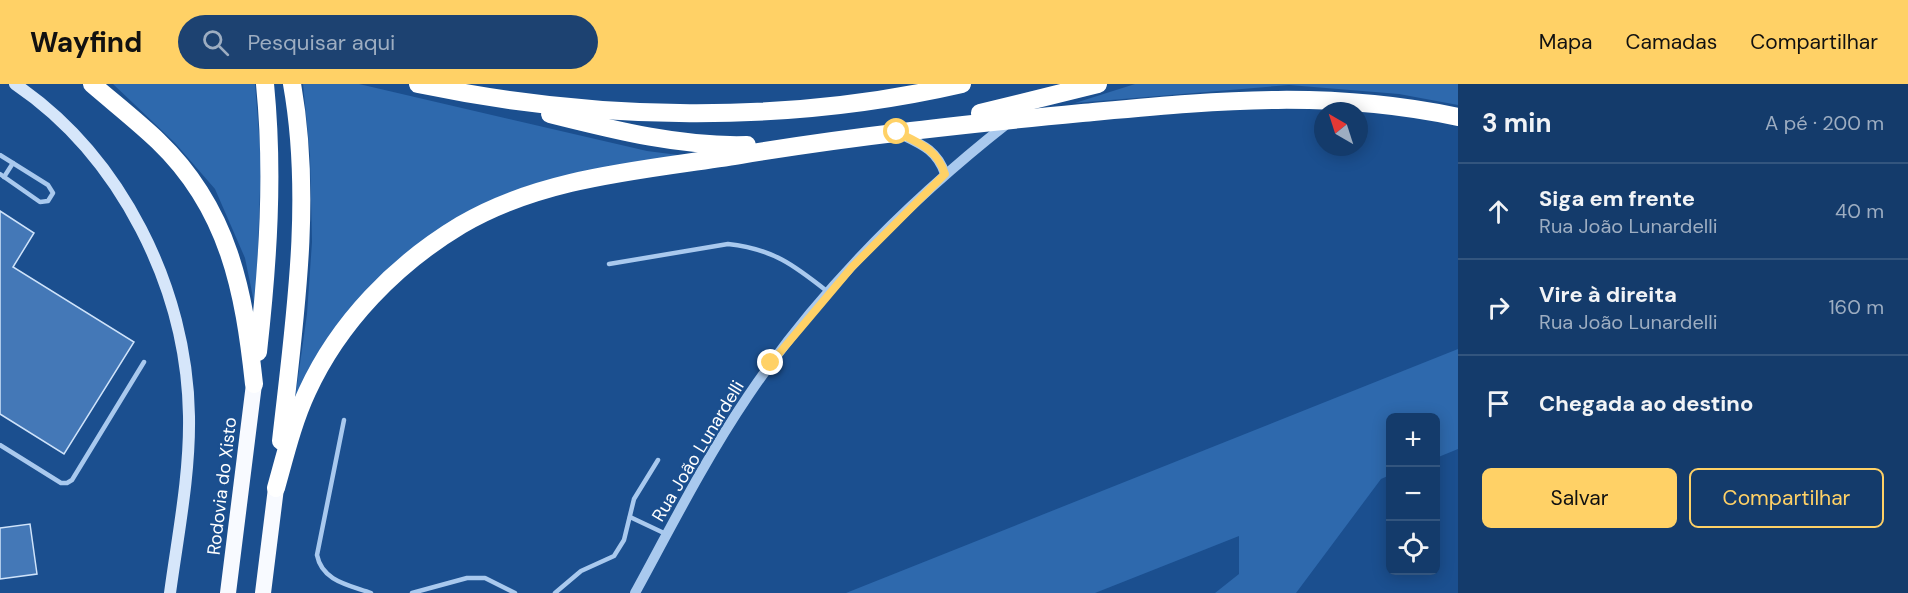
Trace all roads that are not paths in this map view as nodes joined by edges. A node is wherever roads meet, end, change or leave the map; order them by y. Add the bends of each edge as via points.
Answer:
1 (15, 84) edge
2 (92, 84) edge
3 (265, 84) edge
4 (292, 84) edge
5 (418, 84) edge
6 (962, 84) edge
7 (1098, 84) edge
8 (481, 97) junction
9 (1458, 117) edge
10 (1012, 120) junction
11 (897, 132) junction
12 (808, 144) junction
13 (0, 155) edge
14 (13, 163) junction
15 (945, 174) junction
16 (2, 176) edge
17 (609, 264) dead end
18 (829, 293) junction
19 (144, 362) dead end
20 (254, 384) junction
21 (344, 420) dead end
22 (0, 445) edge
23 (658, 460) dead end
24 (276, 488) junction
25 (630, 518) junction
26 (667, 534) junction
27 (170, 593) edge
28 (228, 593) edge
29 (263, 593) edge
30 (371, 593) edge
31 (412, 593) edge
32 (515, 593) edge
33 (555, 593) edge
34 (635, 593) edge

1 - 27 main road via 89,150 132,212 162,277 181,353 189,414 186,475
2 - 20 highway via 159,142 183,169 219,228 242,295
3 - 20 highway via 269,236
4 - 24 highway via 299,163 299,260
5 - 8 highway
6 - 8 highway via 858,103 751,112 616,110
7 - 11 highway
8 - 12 highway via 600,127 683,142
9 - 10 highway via 1357,102 1285,98
10 - 11 highway
10 - 15 street, Rua João Lunardelli
11 - 12 highway
11 - 15 street via 930,148
12 - 24 highway via 567,184 496,207 462,224 398,271 341,333 307,392
13 - 14 lane
14 - 16 lane
14 - 16 lane via 48,185 53,193 48,201 40,202
15 - 18 street, Rua João Lunardelli
17 - 18 lane via 728,244 746,246 792,263
18 - 26 street, Rua João Lunardelli via 747,397
19 - 22 lane via 67,483
20 - 28 highway, Rodovia do Xisto
21 - 30 lane via 317,555 319,566 328,576
23 - 25 lane via 634,499
24 - 29 highway
25 - 26 lane
25 - 33 lane via 624,540 614,556 582,571
26 - 34 street, Rua João Lunardelli
31 - 32 lane via 467,578 484,578

